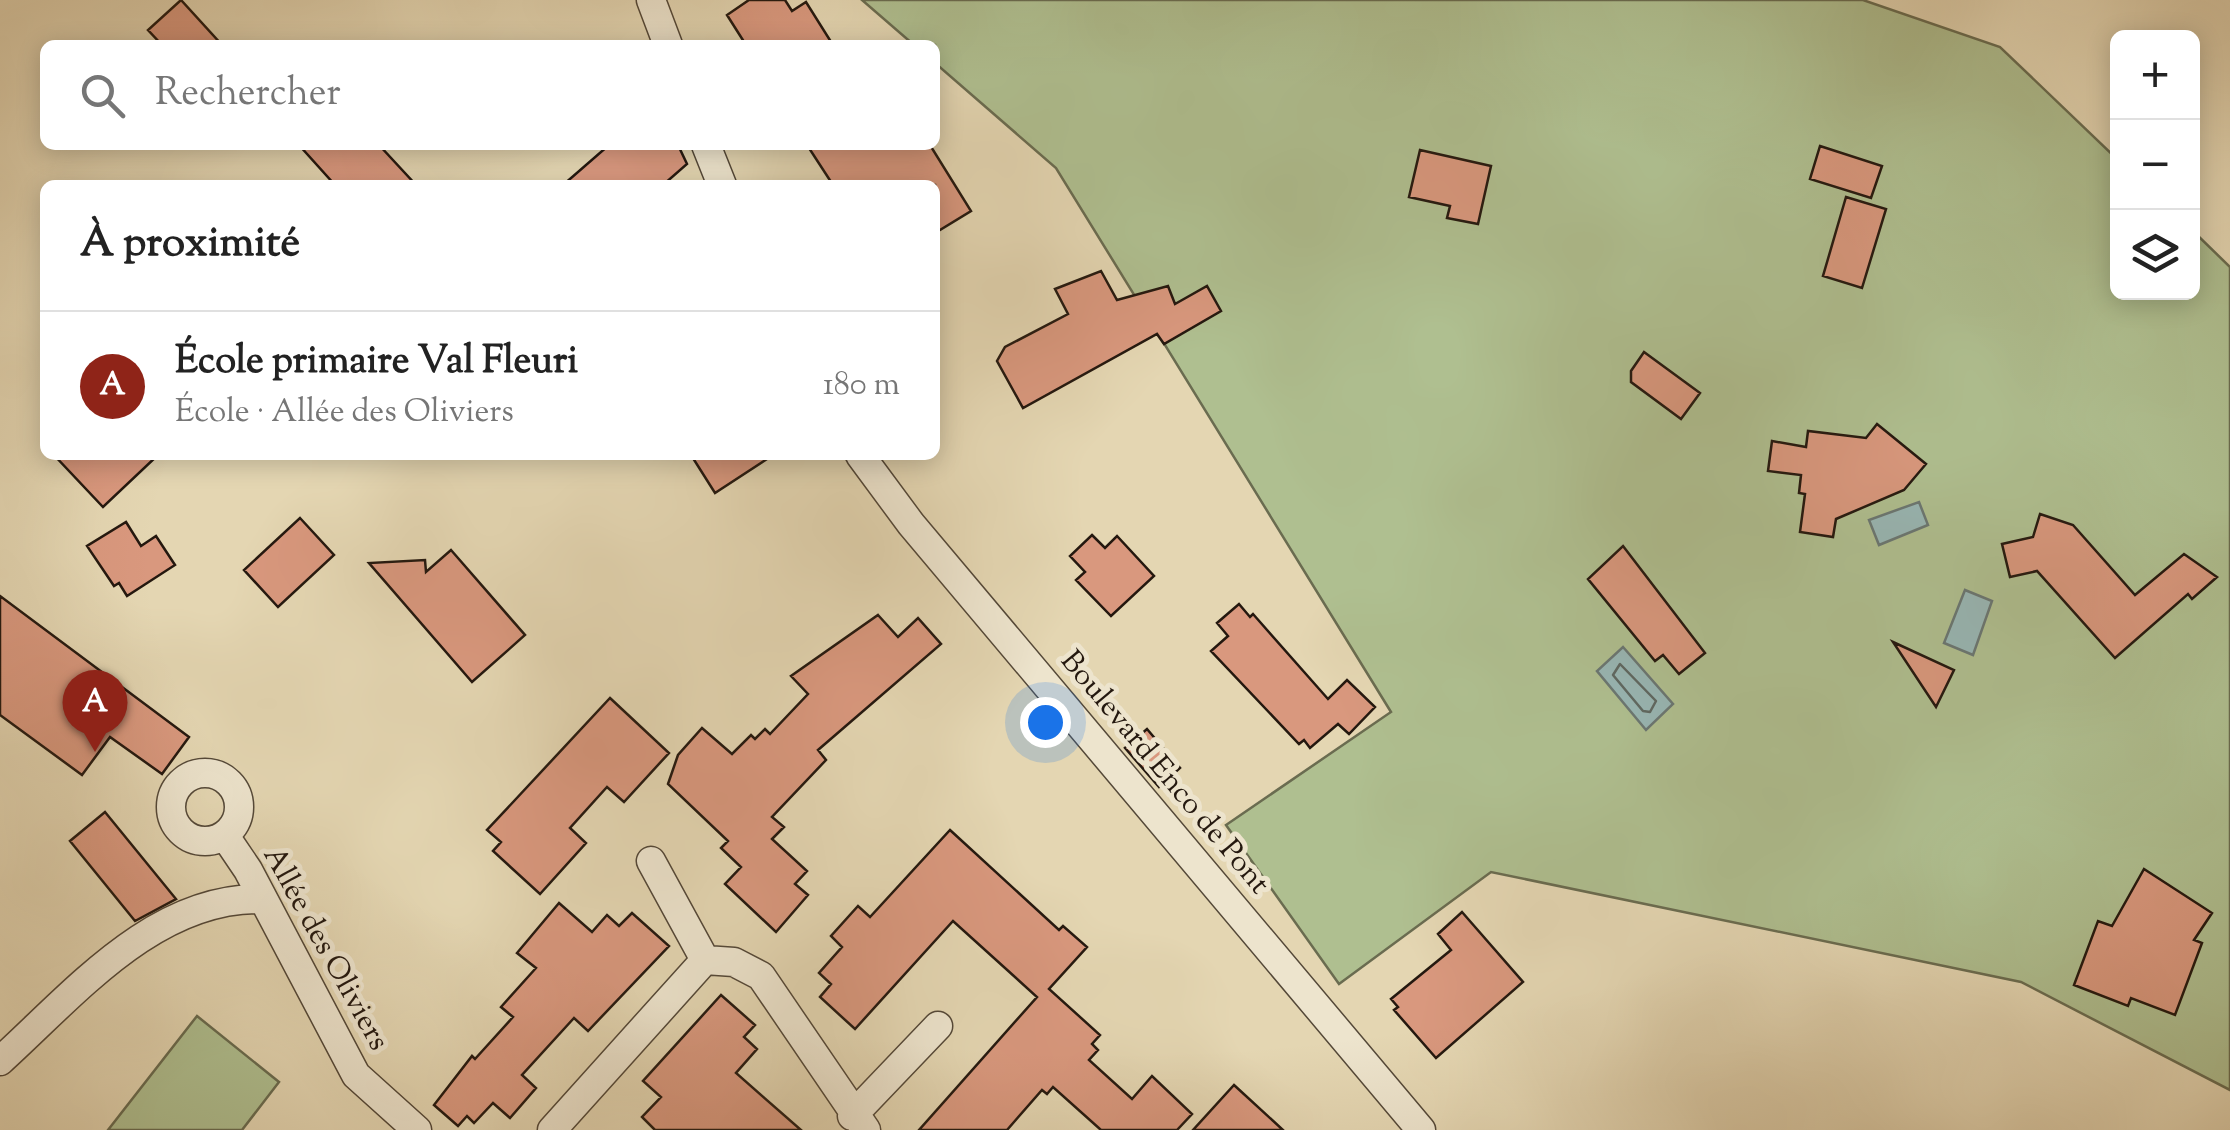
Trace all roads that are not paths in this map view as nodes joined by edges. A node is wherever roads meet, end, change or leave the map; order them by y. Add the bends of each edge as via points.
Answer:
1 (651, 0) edge
2 (666, 40) edge
3 (708, 150) edge
4 (720, 180) edge
5 (864, 460) edge
6 (225, 836) dead end
7 (651, 862) dead end
8 (262, 899) junction
9 (705, 960) junction
10 (938, 1026) dead end
11 (0, 1060) edge
12 (859, 1123) edge
13 (417, 1130) edge
14 (552, 1130) edge
15 (1421, 1130) edge

1 - 2 street
3 - 4 street
5 - 15 street, Boulevard Enco de Pont
6 - 8 street, Allée des Oliviers
7 - 9 street
8 - 11 street via 208,902 124,948
8 - 13 street, Allée des Oliviers via 356,1075
9 - 12 street via 734,962 761,976
9 - 14 street
10 - 12 street

